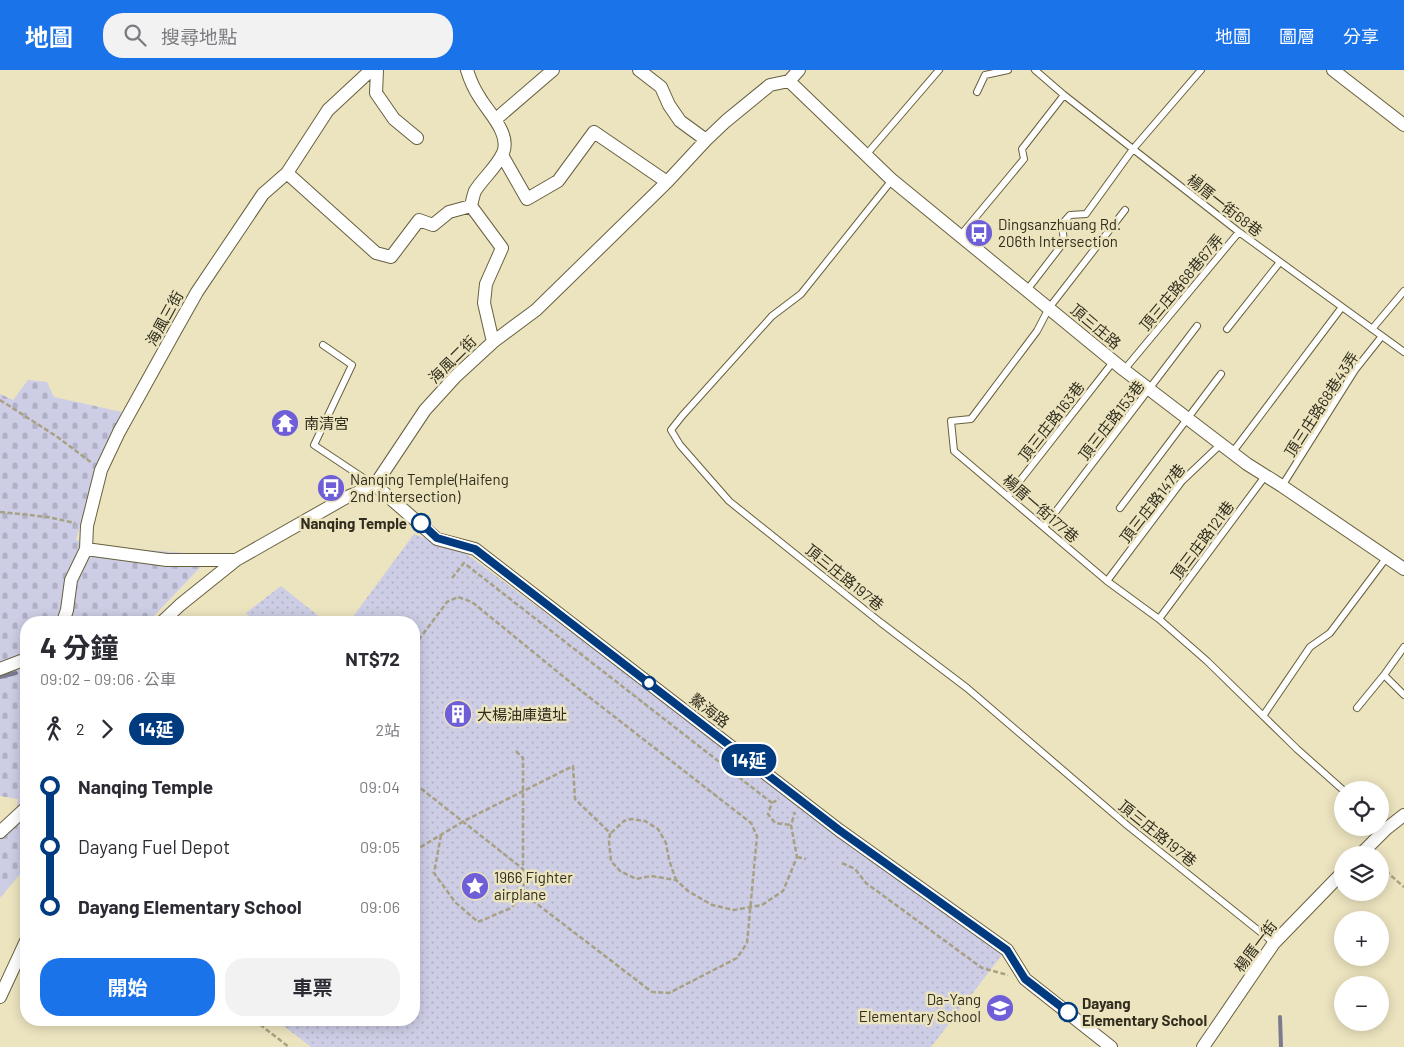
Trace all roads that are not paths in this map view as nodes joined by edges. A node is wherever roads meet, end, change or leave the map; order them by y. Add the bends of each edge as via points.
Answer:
1 (371, 70) edge
2 (377, 70) edge
3 (467, 70) edge
4 (553, 70) edge
5 (639, 70) edge
6 (799, 70) edge
7 (940, 70) edge
8 (1008, 70) edge
9 (1036, 70) edge
10 (1201, 70) edge
11 (1333, 70) edge
12 (656, 75) edge
13 (789, 81) junction
14 (977, 92) dead end
15 (1064, 95) junction
16 (496, 118) junction
17 (1404, 124) edge
18 (417, 138) dead end
19 (706, 140) junction
20 (1133, 149) junction
21 (502, 155) junction
22 (866, 155) junction
23 (287, 173) junction
24 (892, 180) junction
25 (667, 182) junction
26 (470, 206) junction
27 (1125, 210) dead end
28 (1239, 232) junction
29 (960, 236) junction
30 (1280, 262) junction
31 (1027, 290) junction
32 (1404, 292) edge
33 (1342, 307) junction
34 (1049, 308) junction
35 (1197, 326) dead end
36 (1227, 329) dead end
37 (1372, 329) junction
38 (1382, 336) junction
39 (492, 342) junction
40 (322, 345) dead end
41 (1404, 352) edge
42 (1113, 362) junction
43 (1124, 370) junction
44 (1221, 374) dead end
45 (1150, 390) junction
46 (1187, 419) junction
47 (1221, 444) junction
48 (1232, 453) junction
49 (1266, 475) junction
50 (375, 486) junction
51 (1282, 486) junction
52 (1008, 496) junction
53 (1120, 508) dead end
54 (1044, 527) junction
55 (86, 549) junction
56 (1386, 558) junction
57 (236, 560) junction
58 (1404, 569) edge
59 (1107, 581) junction
60 (64, 616) edge
61 (168, 616) edge
62 (1159, 620) junction
63 (1404, 647) edge
64 (20, 661) edge
65 (0, 669) edge
66 (1384, 675) junction
67 (1404, 695) edge
68 (1357, 708) dead end
69 (1263, 716) junction
70 (1334, 783) edge
71 (20, 814) edge
72 (1404, 815) edge
73 (1389, 823) edge
74 (0, 832) edge
75 (1375, 836) edge
76 (1367, 846) edge
77 (1334, 881) edge
78 (1274, 943) junction
79 (20, 954) edge
80 (0, 997) edge
81 (1111, 1047) edge
82 (1203, 1047) edge

1 - 23 street, 海風三街 via 328,110
2 - 18 street via 376,93 394,120
3 - 16 street via 481,100
4 - 16 street
5 - 12 street
6 - 13 street, 海風二街
7 - 22 lane
8 - 14 lane via 985,76
9 - 15 lane, 楊厝一街68巷
10 - 20 lane
11 - 17 street
12 - 19 street via 669,105 680,120
13 - 19 street, 海風二街 via 770,85
13 - 22 street, 頂三庄路
15 - 20 lane, 楊厝一街68巷
15 - 29 lane via 1022,149 1024,159
16 - 21 street via 506,146
19 - 25 street, 海風二街
20 - 28 lane, 楊厝一街68巷
20 - 31 lane via 1086,214 1070,215 1062,224 1064,242
21 - 25 street via 527,199 558,182 594,132
21 - 26 street via 475,192
22 - 24 street, 頂三庄路
23 - 26 street via 376,253 390,256 419,220 433,225 449,212
23 - 55 street, 海風三街 via 263,194 197,292 119,432 101,470 86,526
24 - 29 street, 頂三庄路
24 - 78 lane, 頂三庄路197巷 via 801,294 772,316 671,430 680,445 729,501 967,688 1128,826
25 - 39 street, 海風二街 via 536,310
26 - 39 street via 502,248 486,284 484,303
27 - 34 lane, 楊厝一街177巷
28 - 30 lane, 楊厝一街68巷
28 - 43 lane, 頂三庄路68巷67弄
29 - 31 street, 頂三庄路
30 - 33 lane, 楊厝一街68巷
30 - 36 lane
31 - 34 street, 頂三庄路
32 - 37 lane
33 - 37 lane, 楊厝一街68巷
33 - 48 lane
34 - 42 street, 頂三庄路
34 - 52 lane, 楊厝一街177巷 via 1037,331 971,419 951,422 954,451
35 - 45 lane, 頂三庄路153巷
37 - 38 lane, 楊厝一街68巷
38 - 41 lane, 楊厝一街68巷
38 - 51 lane, 頂三庄路68巷43弄 via 1355,370
39 - 50 street, 海風二街 via 425,410
40 - 50 lane via 352,365 314,445
42 - 43 street, 頂三庄路
42 - 52 lane, 頂三庄路163巷
43 - 45 street, 頂三庄路
44 - 46 lane
45 - 46 street, 頂三庄路
45 - 54 lane, 頂三庄路153巷
46 - 47 street, 頂三庄路
46 - 53 lane
47 - 48 street, 頂三庄路
47 - 59 lane, 頂三庄路147巷 via 1182,481
48 - 49 street, 頂三庄路
49 - 51 street, 頂三庄路
49 - 62 lane, 頂三庄路121巷
50 - 57 street via 345,498
50 - 81 street, 鰲海路 via 437,538 475,549 839,830 1007,950 1025,979
51 - 56 street, 頂三庄路
52 - 54 lane, 楊厝一街177巷
54 - 59 lane, 楊厝一街177巷
55 - 57 street via 167,560
55 - 60 street, 海風三街 via 71,580
56 - 58 street, 頂三庄路
56 - 69 lane via 1330,633 1310,646
57 - 61 street
59 - 62 lane, 楊厝一街177巷
62 - 69 lane, 楊厝一街177巷
63 - 66 lane
64 - 65 street
66 - 67 lane
66 - 68 lane
69 - 70 lane, 楊厝一街177巷
71 - 74 street
72 - 73 street
75 - 76 street
77 - 78 street, 楊厝一街
78 - 82 street, 楊厝一街
79 - 80 street

